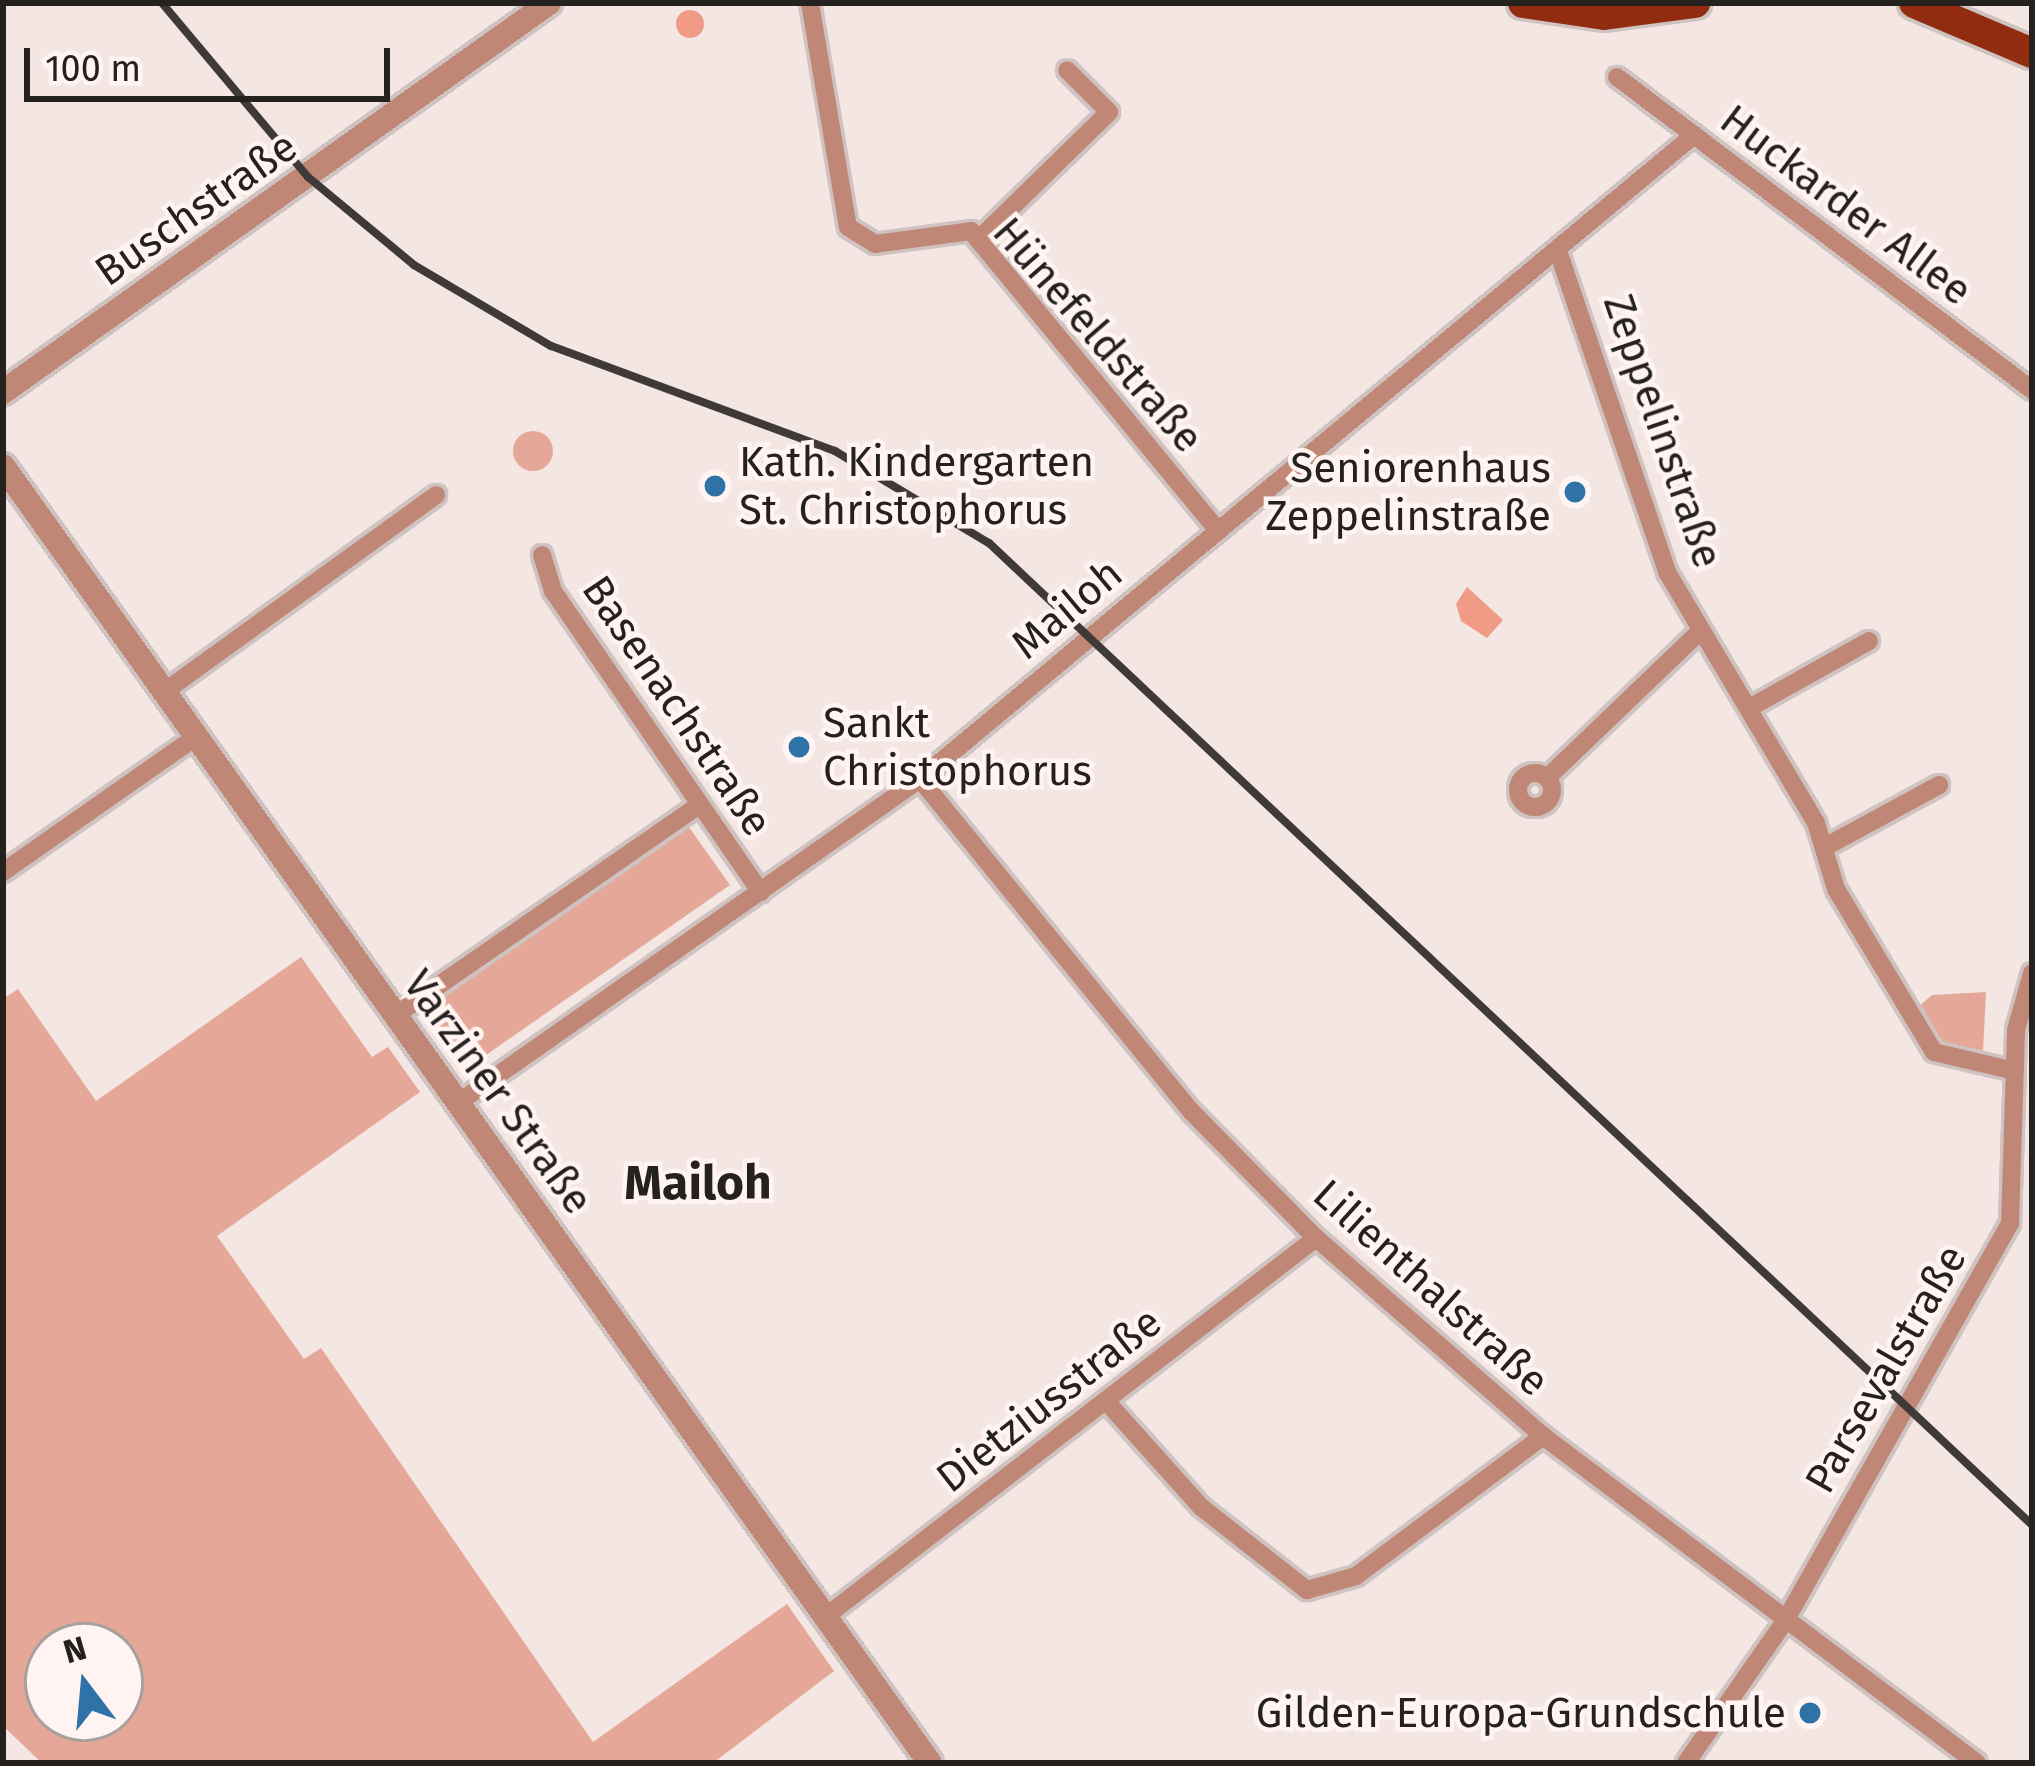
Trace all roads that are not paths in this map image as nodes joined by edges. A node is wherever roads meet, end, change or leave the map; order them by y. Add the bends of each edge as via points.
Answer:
1 (549, 3) edge
2 (810, 3) edge
3 (1523, 3) edge
4 (1695, 3) edge
5 (1913, 3) edge
6 (2032, 53) edge
7 (1067, 70) dead end
8 (1617, 77) dead end
9 (1694, 135) junction
10 (978, 240) junction
11 (1559, 254) junction
12 (2032, 390) edge
13 (3, 392) edge
14 (3, 466) edge
15 (436, 495) dead end
16 (1218, 531) junction
17 (542, 555) dead end
18 (1700, 631) junction
19 (1869, 641) dead end
20 (164, 692) junction
21 (1751, 706) junction
22 (196, 737) junction
23 (1548, 777) dead end
24 (920, 779) junction
25 (1940, 785) dead end
26 (699, 805) junction
27 (1825, 847) junction
28 (3, 872) edge
29 (761, 892) junction
30 (2032, 973) edge
31 (396, 1015) junction
32 (2015, 1071) junction
33 (458, 1103) junction
34 (2024, 1206) edge
35 (1316, 1238) junction
36 (1106, 1401) junction
37 (1543, 1436) junction
38 (826, 1617) junction
39 (1785, 1621) junction
40 (930, 1763) edge
41 (1686, 1763) edge
42 (1977, 1763) edge

1 - 13 street, Buschstraße
2 - 10 street, Hünefeldstraße via 848,227 875,244 971,231
3 - 4 main road via 1604,15
5 - 6 main road
7 - 10 street via 1109,112
8 - 9 street, Huckarder Allee
9 - 11 street, Mailoh
9 - 12 street, Huckarder Allee
10 - 16 street, Hünefeldstraße
11 - 16 street, Mailoh
11 - 18 street, Zeppelinstraße via 1646,518
14 - 20 street, Varziner Straße
15 - 20 street
16 - 24 street, Mailoh
17 - 26 street, Basenachstraße via 553,591
18 - 21 street, Zeppelinstraße
18 - 23 street, Zeppelinstraße
19 - 21 street
20 - 22 street, Varziner Straße
21 - 27 street, Zeppelinstraße
22 - 28 street
22 - 31 street, Varziner Straße
24 - 29 street, Mailoh
24 - 35 street, Lilienthalstraße via 1191,1111
25 - 27 street
26 - 29 street, Basenachstraße
26 - 31 street
27 - 32 street, Zeppelinstraße via 1836,889 1934,1052
29 - 33 street, Mailoh
30 - 32 street, Parsevalstraße
31 - 33 street, Varziner Straße
32 - 34 street, Parsevalstraße
33 - 38 street, Varziner Straße
34 - 39 street, Parsevalstraße
35 - 36 street, Dietziusstraße
35 - 37 street, Lilienthalstraße
36 - 37 street via 1202,1508 1307,1590 1356,1576
36 - 38 street, Dietziusstraße
37 - 39 street, Lilienthalstraße
38 - 40 street, Varziner Straße
39 - 41 street, Parsevalstraße
39 - 42 street, Lilienthalstraße

